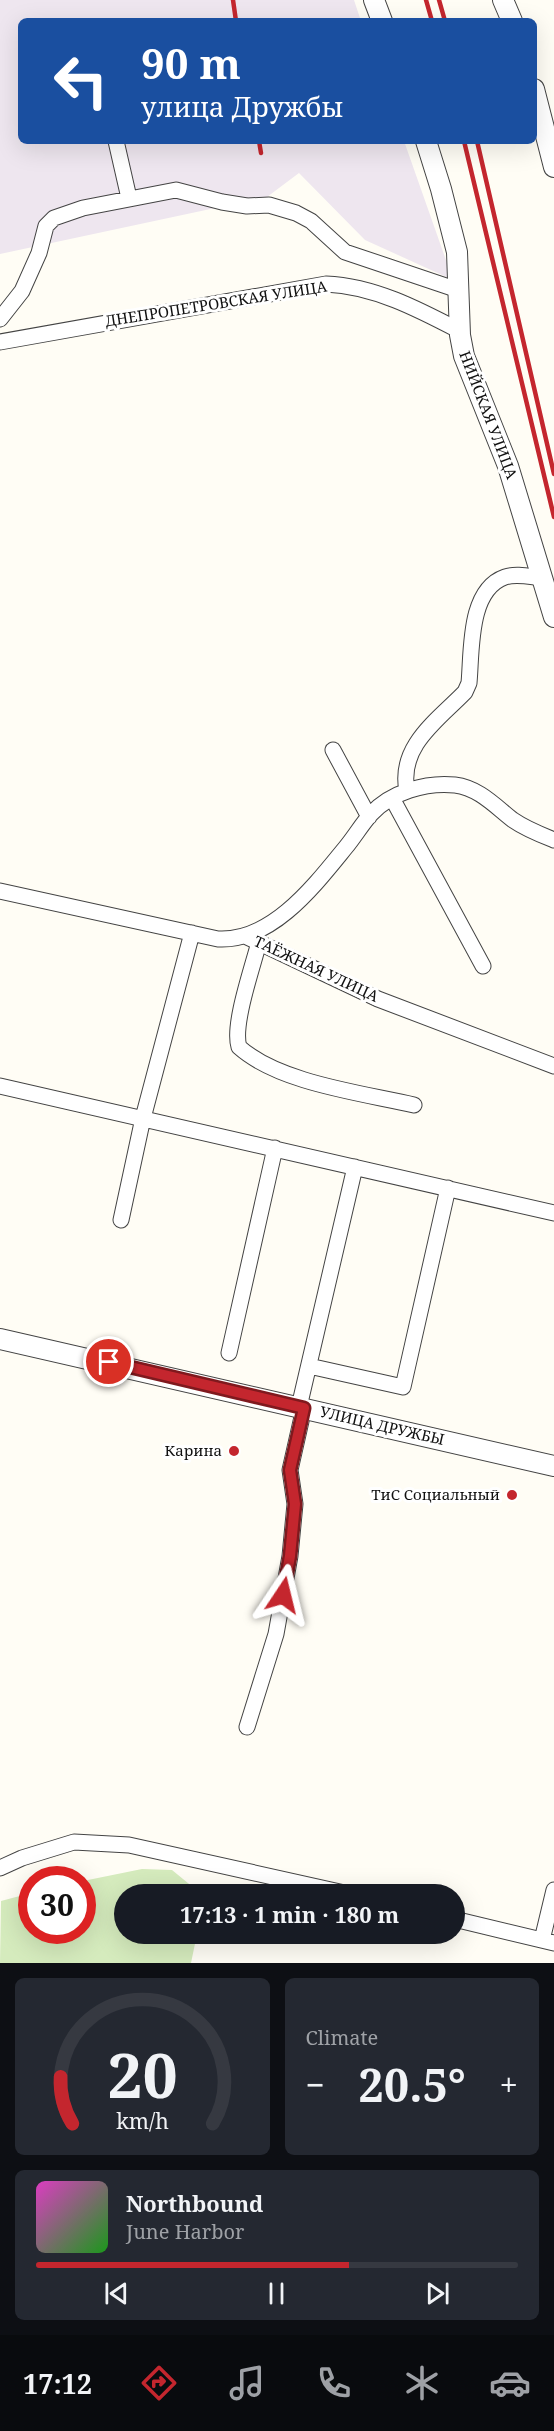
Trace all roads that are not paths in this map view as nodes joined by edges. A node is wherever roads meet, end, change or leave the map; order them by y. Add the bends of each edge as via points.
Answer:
1 (374, 0) edge
2 (503, 0) edge
3 (381, 18) edge
4 (511, 18) edge
5 (537, 101) edge
6 (117, 144) edge
7 (427, 144) edge
8 (554, 167) edge
9 (129, 198) junction
10 (458, 290) junction
11 (0, 319) edge
12 (460, 331) junction
13 (0, 342) edge
14 (543, 578) junction
15 (554, 616) edge
16 (333, 750) dead end
17 (407, 791) junction
18 (392, 798) junction
19 (369, 817) junction
20 (554, 840) edge
21 (0, 891) edge
22 (192, 933) junction
23 (252, 939) junction
24 (483, 966) dead end
25 (554, 1065) edge
26 (0, 1086) edge
27 (414, 1106) dead end
28 (143, 1118) junction
29 (275, 1148) junction
30 (355, 1167) junction
31 (448, 1188) junction
32 (554, 1213) edge
33 (121, 1220) dead end
34 (0, 1339) edge
35 (229, 1353) dead end
36 (309, 1366) junction
37 (302, 1407) junction
38 (554, 1466) edge
39 (247, 1727) dead end
40 (0, 1868) edge
41 (304, 1884) edge
42 (554, 1890) edge
43 (465, 1922) edge
44 (548, 1941) edge

1 - 3 street
2 - 4 street
5 - 8 street
6 - 9 street
7 - 10 street, НИЙСКАЯ УЛИЦА via 455,243
9 - 10 street via 176,190 222,202 281,208 311,221 345,252
9 - 11 street via 67,212 49,222 22,291
10 - 12 street, НИЙСКАЯ УЛИЦА
12 - 13 street, ДНЕПРОПЕТРОВСКАЯ УЛИЦА via 387,297 343,284 326,284
12 - 14 street, НИЙСКАЯ УЛИЦА via 464,356 508,466
14 - 15 street, НИЙСКАЯ УЛИЦА
14 - 17 street via 506,577 484,594 478,606 469,683 465,692 421,736 406,769
16 - 19 street
17 - 18 street
17 - 20 street via 438,785 470,788 525,827
18 - 19 street
18 - 24 street
19 - 23 street via 297,901
21 - 22 street, ТАЁЖНАЯ УЛИЦА
22 - 23 street, ТАЁЖНАЯ УЛИЦА via 218,939
22 - 28 street
23 - 25 street, ТАЁЖНАЯ УЛИЦА via 378,999
23 - 27 street via 239,1047 260,1062 295,1077
26 - 28 street
28 - 29 street
28 - 33 street
29 - 30 street
29 - 35 street
30 - 31 street
30 - 36 street
31 - 32 street
31 - 36 street via 403,1387
34 - 37 street, УЛИЦА ДРУЖБЫ
36 - 37 street
37 - 38 street, УЛИЦА ДРУЖБЫ
37 - 39 street via 290,1470 295,1504 288,1568 276,1634
40 - 41 street via 74,1842 129,1845
42 - 44 street
43 - 44 street

